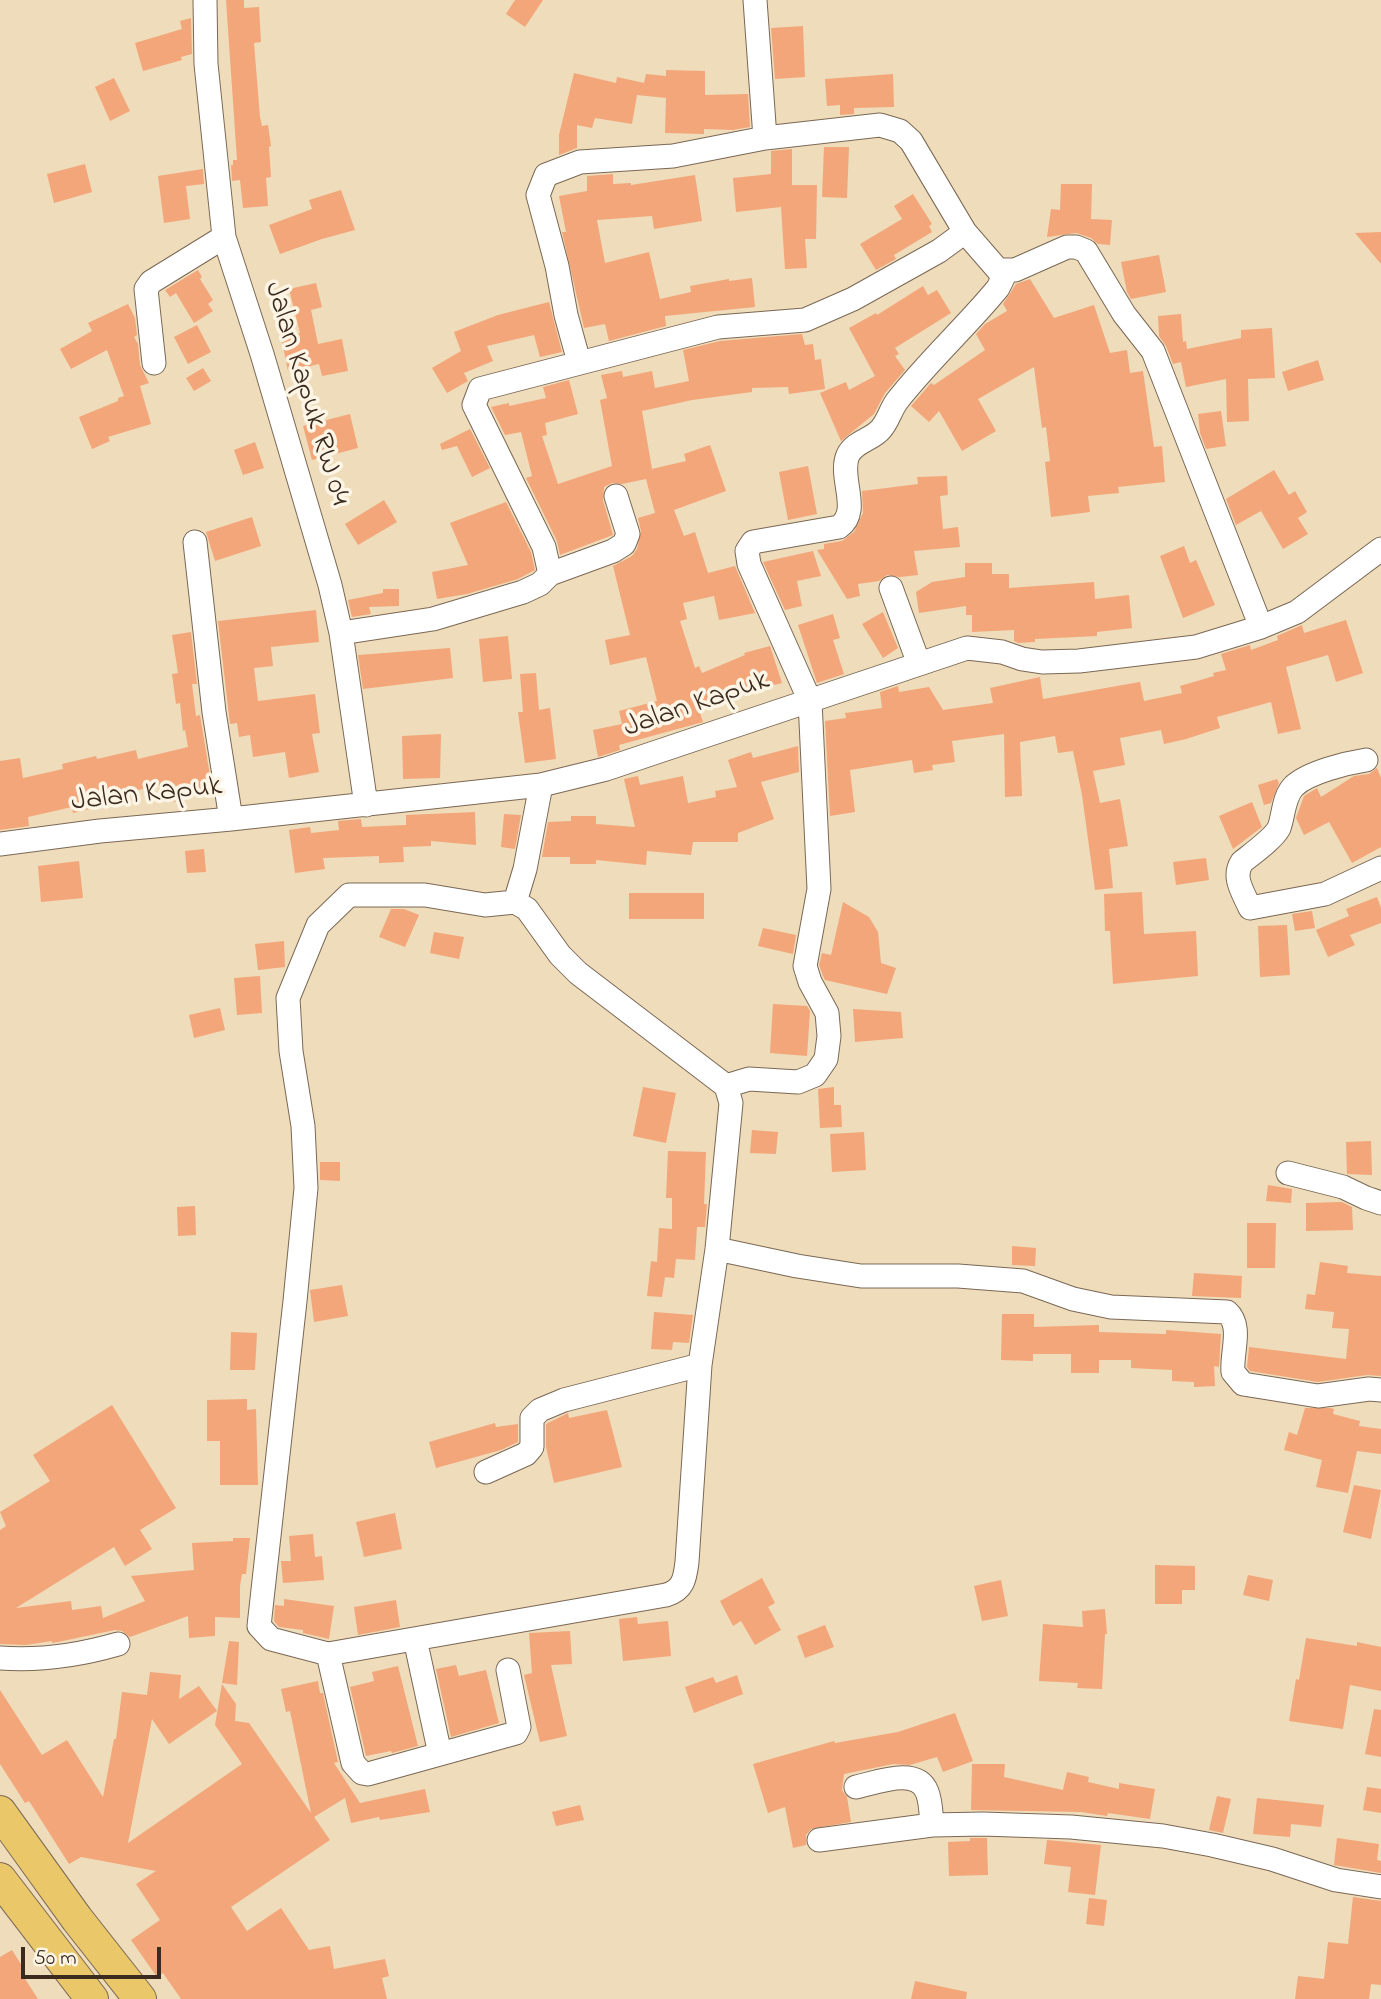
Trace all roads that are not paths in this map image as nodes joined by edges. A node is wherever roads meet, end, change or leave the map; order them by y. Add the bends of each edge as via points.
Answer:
1 (205, 0) edge
2 (755, 0) edge
3 (765, 138) junction
4 (965, 232) junction
5 (223, 237) junction
6 (998, 270) junction
7 (579, 362) junction
8 (154, 363) dead end
9 (616, 496) dead end
10 (195, 542) dead end
11 (1381, 549) edge
12 (550, 574) junction
13 (891, 588) dead end
14 (1261, 627) junction
15 (341, 633) junction
16 (919, 664) junction
17 (810, 701) junction
18 (1366, 760) dead end
19 (541, 785) junction
20 (366, 804) junction
21 (232, 819) junction
22 (0, 844) edge
23 (1381, 868) edge
24 (515, 902) junction
25 (726, 1086) junction
26 (1288, 1173) dead end
27 (1381, 1203) edge
28 (717, 1250) junction
29 (700, 1365) junction
30 (1381, 1390) edge
31 (486, 1472) dead end
32 (415, 1639) junction
33 (118, 1644) dead end
34 (328, 1654) junction
35 (0, 1658) edge
36 (508, 1670) dead end
37 (440, 1754) junction
38 (856, 1787) dead end
39 (0, 1812) edge
40 (932, 1825) junction
41 (819, 1840) dead end
42 (34, 1858) junction
43 (1381, 1887) edge
44 (3, 1893) edge
45 (92, 1999) edge
46 (140, 1999) edge

1 - 5 street, Jalan Kapuk RW 04 via 206,64
2 - 3 street
3 - 4 street via 880,125 900,131 911,141
3 - 7 street via 673,156 580,162 546,175 538,195
4 - 6 street
4 - 7 street via 853,299 805,320 719,327
5 - 8 street via 146,289
5 - 15 street, Jalan Kapuk RW 04 via 262,354
6 - 14 street via 1015,270 1067,247 1086,251 1153,351
6 - 17 street via 1003,278 998,288 896,403 880,430 856,444 848,456 846,522 749,545 749,564
7 - 12 street via 480,389 474,405 544,547
9 - 12 street via 628,534 624,544
10 - 21 street via 214,712
11 - 14 street, Jalan Kapuk via 1297,612
12 - 15 street via 523,592 433,619
13 - 16 street
14 - 16 street, Jalan Kapuk via 1196,647 1079,661 1042,662 967,648
15 - 20 street, Jalan Kapuk RW 04
16 - 17 street, Jalan Kapuk
17 - 19 street, Jalan Kapuk via 606,769
17 - 25 street via 819,889 804,967 827,1013 826,1059 815,1075 798,1082 748,1079
18 - 23 street via 1350,762 1294,786 1278,830 1242,862 1237,878 1250,908 1325,894
19 - 20 street, Jalan Kapuk
19 - 24 street
20 - 21 street, Jalan Kapuk
21 - 22 street, Jalan Kapuk
24 - 25 street via 527,909 578,973
24 - 34 street via 485,905 425,895 349,895 318,925 288,998 306,1188 259,1626 271,1639
25 - 28 street via 731,1103
26 - 27 street via 1343,1187
28 - 29 street
28 - 30 street via 862,1276 1023,1281 1111,1307 1227,1312 1236,1327 1233,1372 1243,1384 1318,1396
29 - 31 street via 540,1410 532,1418 532,1447 526,1454
29 - 32 street via 682,1586 666,1595
32 - 34 street
32 - 37 street
33 - 35 street via 53,1657
34 - 37 street via 356,1768 368,1774
36 - 37 street via 519,1727 516,1733
38 - 40 street via 914,1777 928,1792
39 - 42 highway
40 - 41 street
40 - 43 street via 1071,1827 1163,1836
42 - 44 highway
42 - 46 highway
44 - 45 highway

